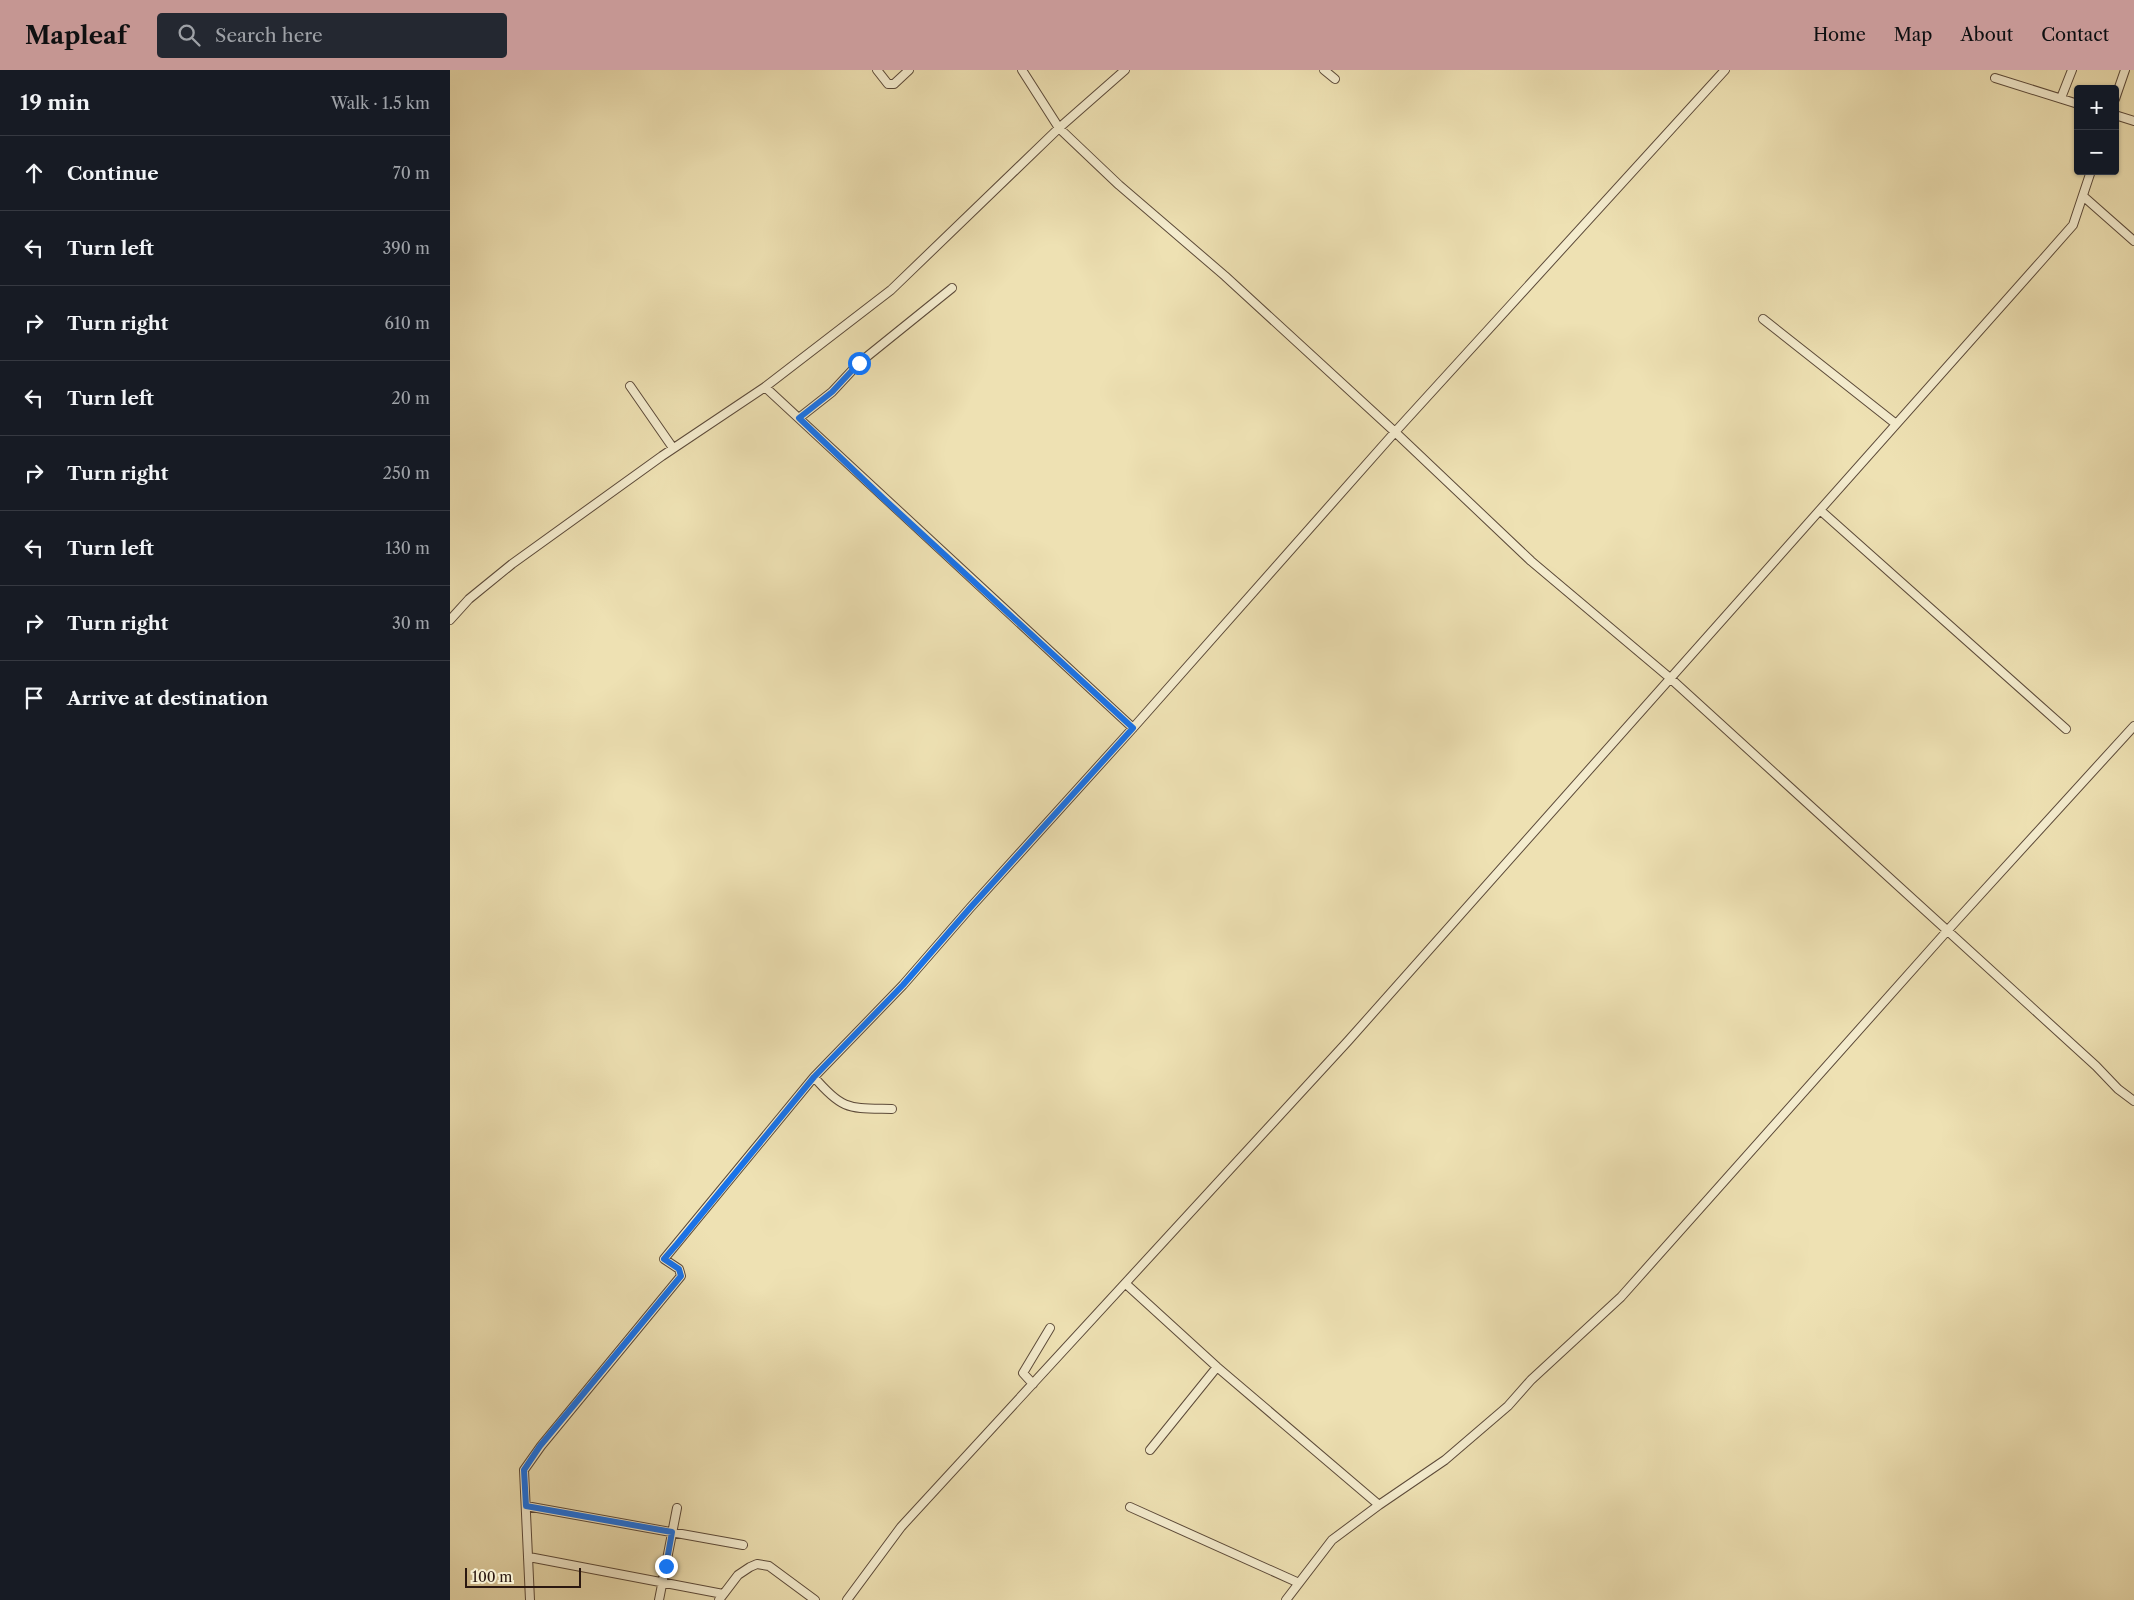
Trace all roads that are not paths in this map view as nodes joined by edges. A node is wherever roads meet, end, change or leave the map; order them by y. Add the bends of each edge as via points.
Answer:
1 (877, 70) edge
2 (909, 70) edge
3 (1022, 70) edge
4 (1125, 70) edge
5 (1324, 70) edge
6 (1725, 70) edge
7 (2072, 70) edge
8 (2125, 70) edge
9 (1995, 78) dead end
10 (1335, 79) dead end
11 (2119, 87) edge
12 (2061, 98) junction
13 (2074, 103) edge
14 (2119, 116) edge
15 (2134, 121) edge
16 (1059, 128) junction
17 (2089, 175) edge
18 (2083, 196) junction
19 (2134, 241) edge
20 (952, 288) dead end
21 (1763, 319) dead end
22 (630, 386) dead end
23 (765, 387) junction
24 (799, 418) junction
25 (1896, 424) junction
26 (1395, 432) junction
27 (673, 448) junction
28 (1820, 510) junction
29 (450, 620) edge
30 (1670, 678) junction
31 (2134, 726) edge
32 (1133, 728) junction
33 (2066, 729) dead end
34 (1947, 931) junction
35 (814, 1077) junction
36 (2132, 1098) edge
37 (892, 1109) dead end
38 (1126, 1284) junction
39 (1050, 1328) dead end
40 (1217, 1367) junction
41 (1033, 1384) junction
42 (1150, 1450) dead end
43 (1379, 1505) junction
44 (526, 1506) junction
45 (677, 1508) dead end
46 (1130, 1508) dead end
47 (672, 1532) junction
48 (743, 1545) dead end
49 (529, 1557) junction
50 (662, 1583) junction
51 (1299, 1584) junction
52 (721, 1597) edge
53 (530, 1600) edge
54 (659, 1600) edge
55 (815, 1600) edge
56 (847, 1600) edge
57 (1286, 1600) edge

1 - 2 street via 888,84 894,84
3 - 16 street
4 - 16 street
5 - 10 street
6 - 26 street
7 - 12 street
8 - 11 street
9 - 12 street
12 - 13 street
14 - 15 street
16 - 23 street via 906,277
16 - 26 street via 1119,186 1225,276
17 - 18 street
18 - 19 street
18 - 25 street via 2073,225
20 - 24 street via 859,363 832,392
21 - 25 street
22 - 27 street
23 - 24 street
23 - 27 street
24 - 32 street
25 - 28 street
26 - 30 street via 1531,561
26 - 32 street
27 - 29 street via 512,564 469,598
28 - 30 street
28 - 33 street
30 - 34 street
30 - 38 street via 1348,1041
31 - 34 street
32 - 35 street via 903,985
34 - 36 street via 2118,1089
34 - 43 street via 1621,1297 1531,1380 1508,1406 1445,1460
35 - 37 street via 831,1097 844,1105
35 - 44 street via 664,1259 679,1269 681,1276 540,1446 524,1470
38 - 40 street
38 - 41 street
39 - 41 street via 1023,1374
40 - 42 street
40 - 43 street
41 - 56 street via 901,1527
43 - 51 street via 1332,1540
44 - 47 street
44 - 49 street
45 - 47 street
46 - 51 street
47 - 48 street
47 - 50 street
49 - 50 street
49 - 53 street
50 - 52 street
50 - 54 street
51 - 57 street
52 - 55 street via 738,1575 757,1564 769,1566

